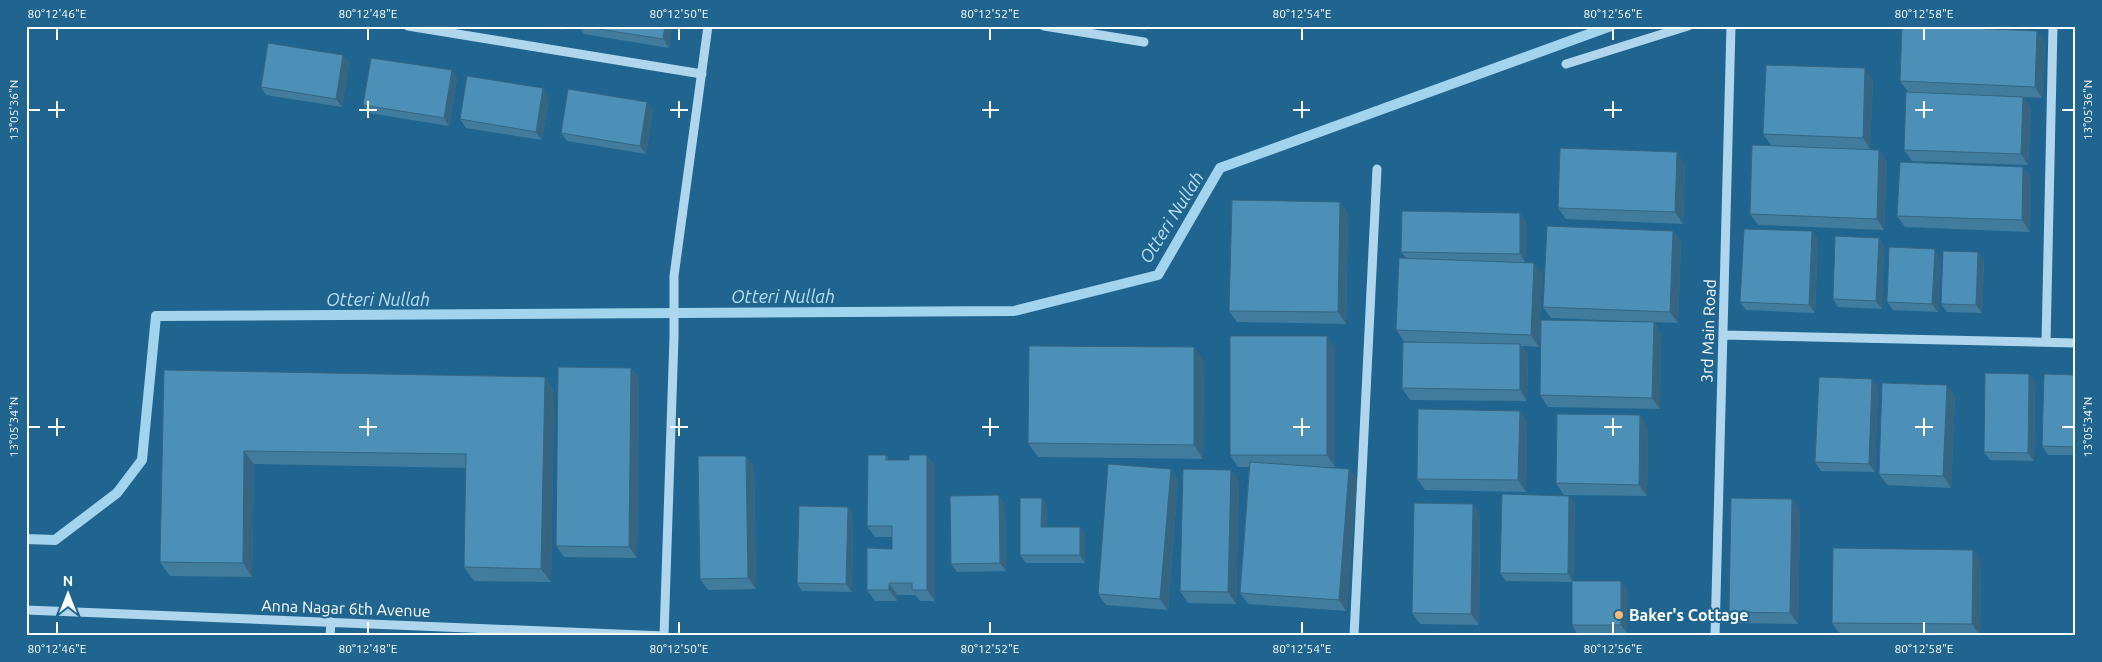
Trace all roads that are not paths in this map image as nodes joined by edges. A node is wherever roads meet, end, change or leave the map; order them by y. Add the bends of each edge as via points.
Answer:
1 (408, 26) edge
2 (708, 26) edge
3 (1044, 26) edge
4 (1688, 26) edge
5 (1731, 26) edge
6 (2053, 26) edge
7 (1144, 42) dead end
8 (1566, 64) dead end
9 (702, 74) junction
10 (1377, 169) dead end
11 (1723, 335) junction
12 (2046, 342) junction
13 (2076, 343) edge
14 (26, 610) edge
15 (331, 622) junction
16 (330, 636) edge
17 (664, 636) edge
18 (1354, 636) edge
19 (1715, 636) edge

1 - 9 street
2 - 9 street
3 - 7 street
4 - 8 street
5 - 11 street, 3rd Main Road
6 - 12 street
9 - 17 street via 674,276
10 - 18 street
11 - 12 street
11 - 19 street, 3rd Main Road
12 - 13 street
14 - 15 street, Anna Nagar 6th Avenue
15 - 16 street
15 - 17 street, Anna Nagar 6th Avenue

